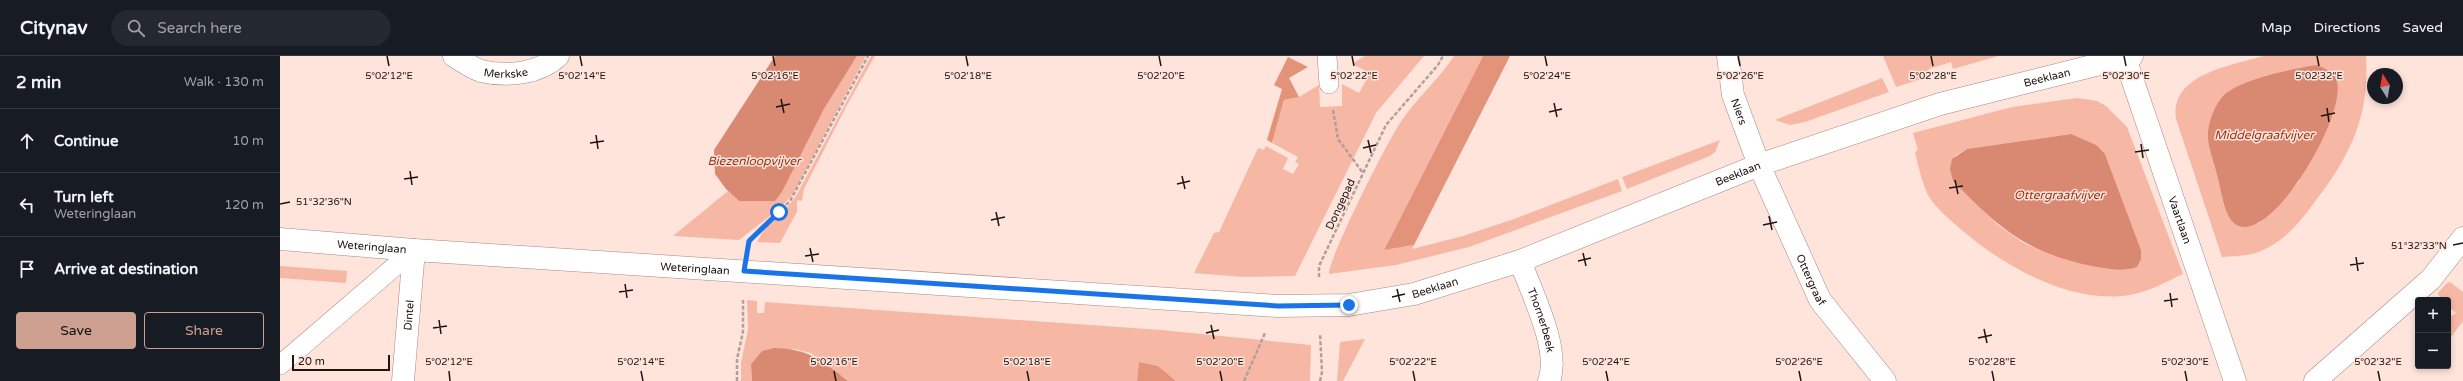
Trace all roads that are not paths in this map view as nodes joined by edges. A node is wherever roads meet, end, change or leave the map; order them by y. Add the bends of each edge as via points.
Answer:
1 (454, 56) edge
2 (558, 56) edge
3 (1327, 56) edge
4 (1728, 56) edge
5 (2129, 57) edge
6 (1329, 84) road end
7 (1759, 165) junction
8 (2463, 238) edge
9 (280, 239) edge
10 (414, 250) junction
11 (1520, 261) junction
12 (1349, 305) joint
13 (280, 365) edge
14 (403, 381) edge
15 (1549, 381) edge
16 (1885, 381) edge
17 (2235, 381) edge
18 (2315, 381) edge

1 - 2 street, Merkske via 480,71 513,74 548,65
3 - 6 lane
4 - 7 street, Niers via 1733,95
5 - 7 street, Beeklaan via 1940,104
5 - 17 street, Vaartlaan
7 - 11 street, Beeklaan
7 - 16 street, Ottergraaf via 1820,300
8 - 18 street via 2431,279
9 - 10 street, Weteringlaan
10 - 12 street, Weteringlaan via 1278,306
10 - 13 lane
10 - 14 street, Dintel
11 - 12 street, Beeklaan via 1414,294
11 - 15 street, Thornerbeek via 1549,337 1552,375

